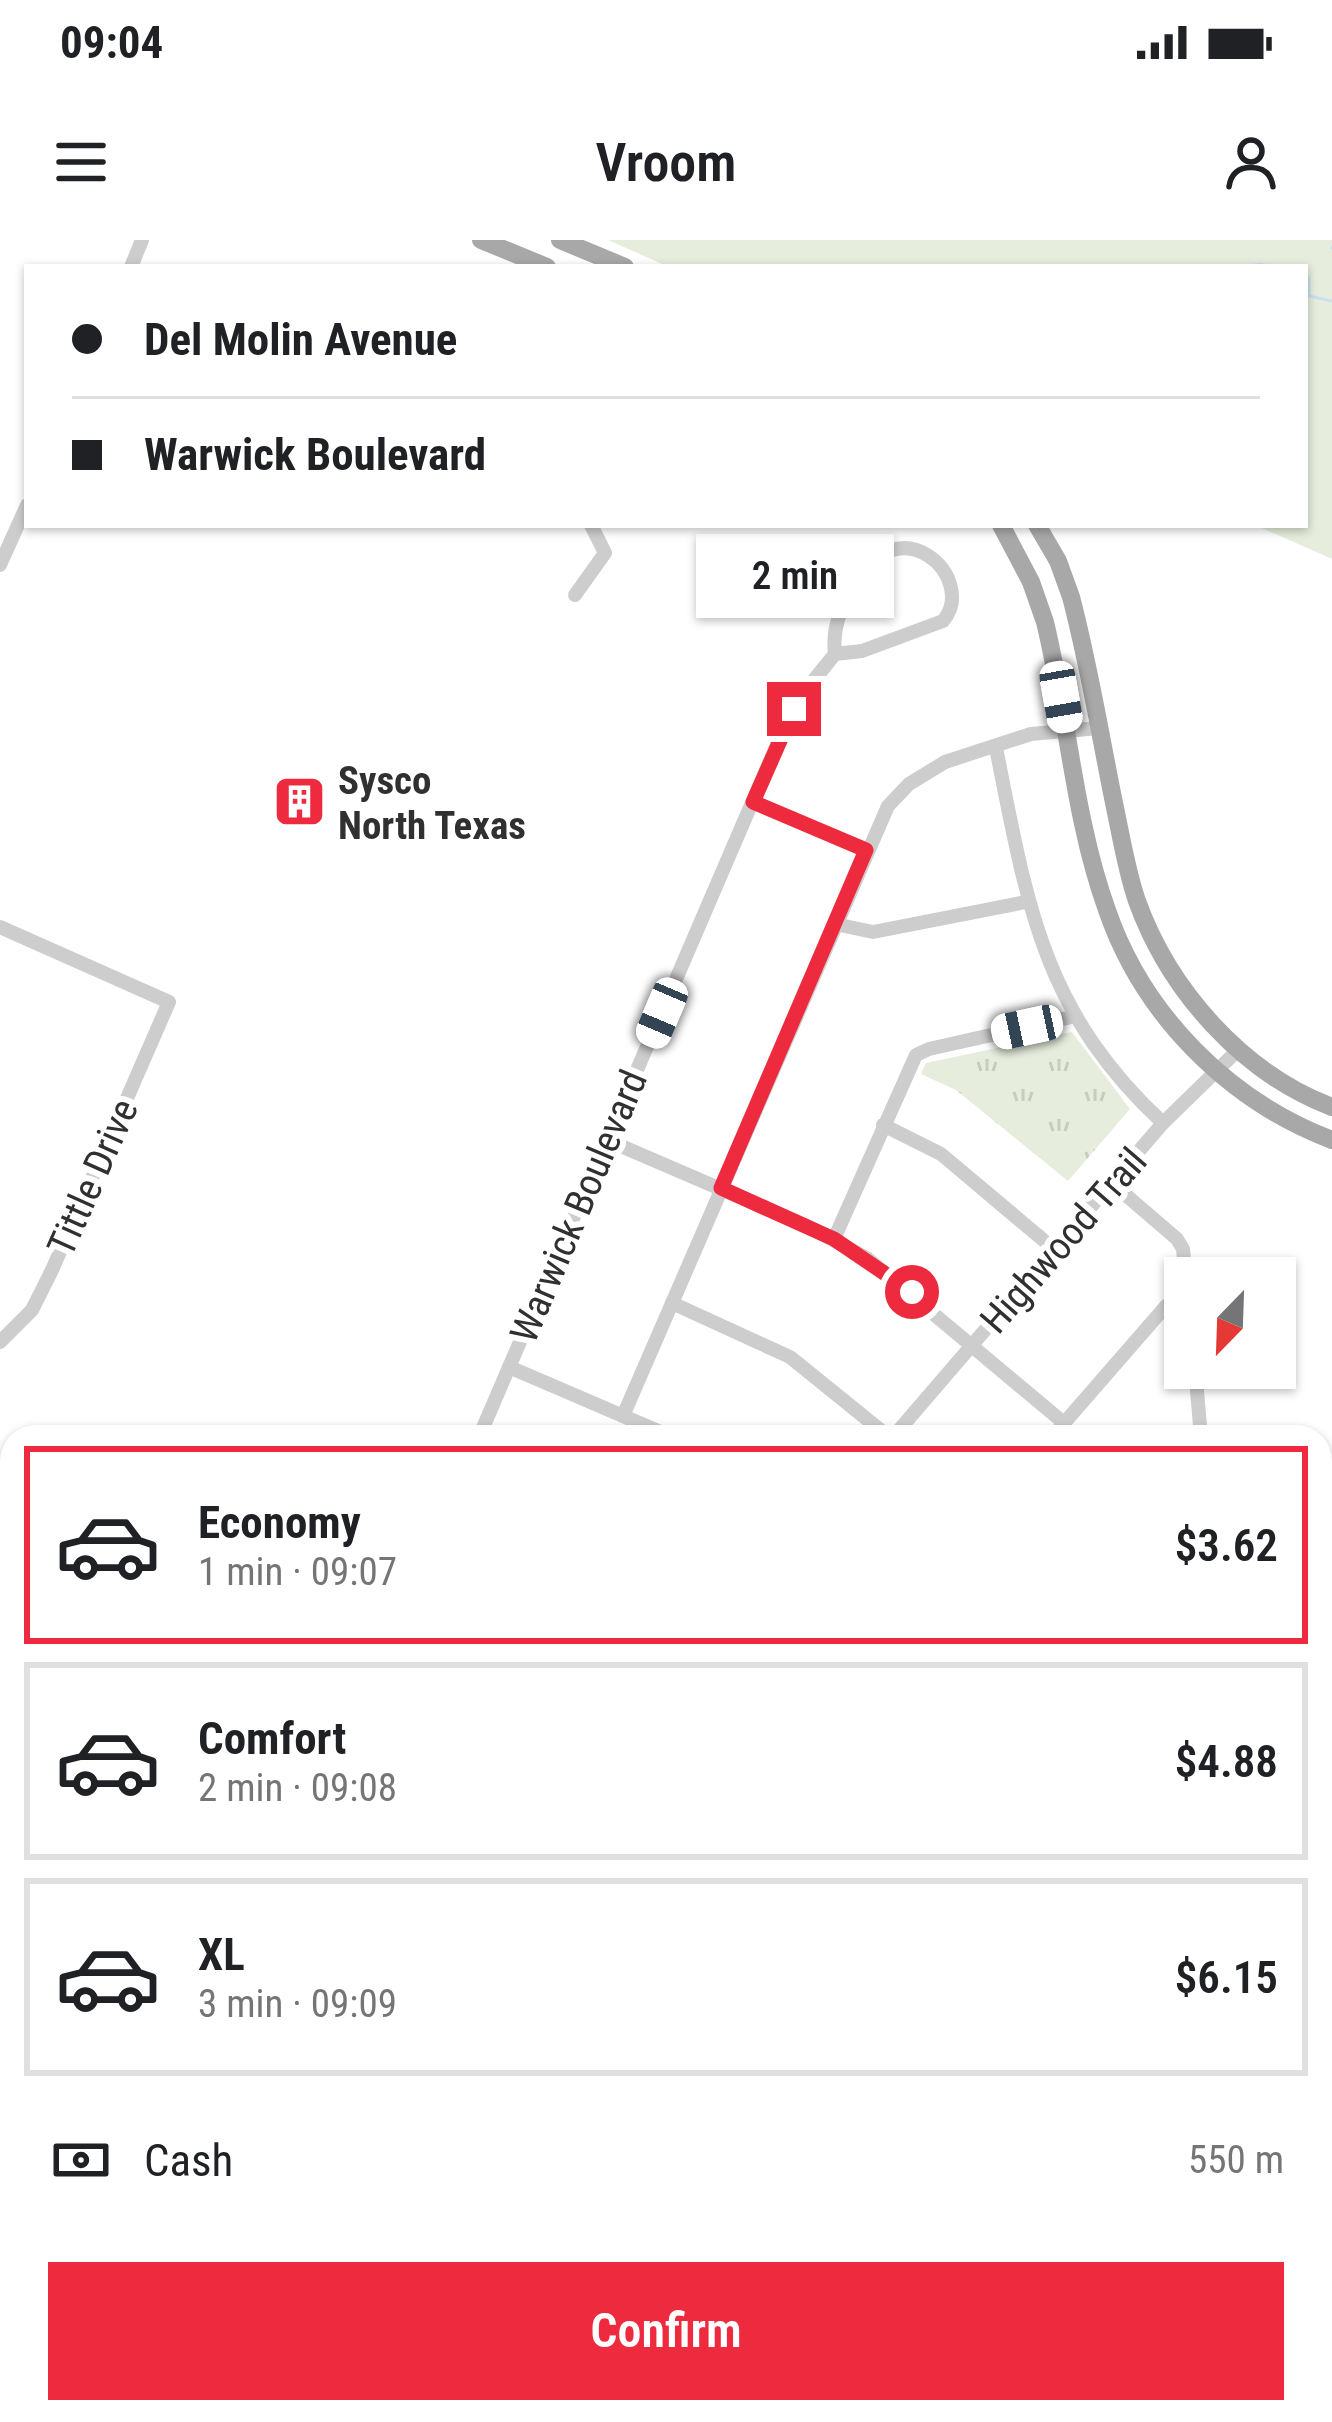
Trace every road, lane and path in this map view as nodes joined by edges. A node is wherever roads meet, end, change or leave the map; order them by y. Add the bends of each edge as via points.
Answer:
1 (482, 240) edge
2 (560, 240) edge
3 (509, 245) edge
4 (542, 264) edge
5 (618, 264) edge
6 (24, 512) edge
7 (592, 528) edge
8 (1003, 528) edge
9 (1039, 528) edge
10 (0, 565) edge
11 (575, 595) dead end
12 (836, 654) junction
13 (1099, 728) junction
14 (1067, 730) junction
15 (996, 748) junction
16 (753, 802) junction
17 (866, 850) junction
18 (1026, 902) junction
19 (835, 924) junction
20 (0, 927) edge
21 (1076, 1016) junction
22 (1238, 1049) junction
23 (1218, 1073) junction
24 (1332, 1107) edge
25 (1163, 1123) junction
26 (883, 1125) junction
27 (607, 1140) junction
28 (1332, 1140) edge
29 (1113, 1184) junction
30 (721, 1188) junction
31 (834, 1239) junction
32 (1054, 1250) junction
33 (1184, 1257) edge
34 (672, 1303) junction
35 (1164, 1308) edge
36 (0, 1342) edge
37 (973, 1346) junction
38 (509, 1367) junction
39 (1197, 1389) edge
40 (623, 1416) junction
41 (1064, 1424) joint
42 (484, 1425) edge
43 (644, 1425) edge
44 (876, 1425) edge
45 (902, 1425) edge
46 (1200, 1425) edge

1 - 3 main road
2 - 5 main road
3 - 4 main road
6 - 10 street
7 - 11 street via 605,553
8 - 14 main road via 1045,622
9 - 13 main road via 1071,597
12 - 12 street, Warwick Boulevard via 943,621 952,597 936,562 900,548 869,562 835,626
12 - 16 street, Warwick Boulevard via 794,709
13 - 14 street
13 - 22 main road via 1145,921 1180,984
14 - 15 street
14 - 23 main road via 1116,936 1156,1002
15 - 17 street via 909,784
15 - 18 street
16 - 17 street
16 - 27 street, Warwick Boulevard
17 - 19 street
18 - 19 street via 873,932
18 - 21 street
19 - 30 street
20 - 36 street, Tittle Drive via 169,1002 52,1270 32,1310
21 - 25 street
21 - 26 street via 921,1052
22 - 23 street, Highwood Trail
22 - 24 main road
23 - 25 street, Highwood Trail
23 - 28 main road via 1279,1116
25 - 29 street, Highwood Trail
26 - 31 street
26 - 32 street via 941,1154
27 - 30 street
27 - 38 street, Warwick Boulevard
29 - 32 street, Highwood Trail
29 - 33 street via 1177,1239
30 - 31 street
30 - 34 street
31 - 37 street
32 - 37 street, Highwood Trail
34 - 40 street
34 - 44 street via 790,1357
35 - 41 street
37 - 41 street
37 - 45 street, Highwood Trail
38 - 40 street
38 - 42 street, Warwick Boulevard
39 - 46 street
40 - 43 street

